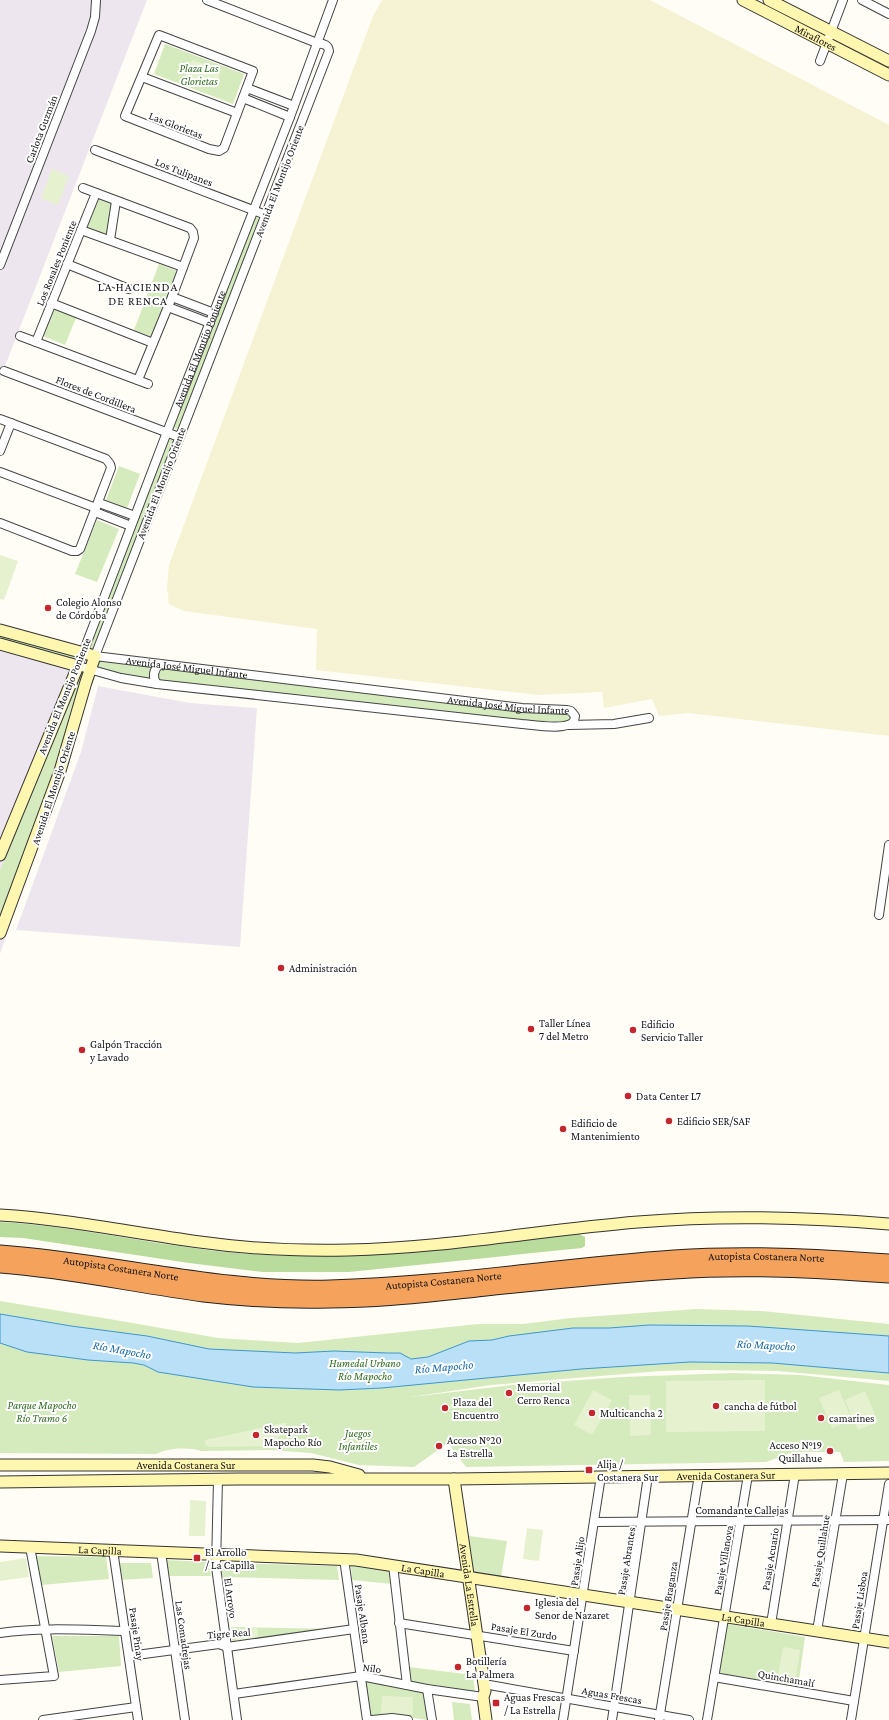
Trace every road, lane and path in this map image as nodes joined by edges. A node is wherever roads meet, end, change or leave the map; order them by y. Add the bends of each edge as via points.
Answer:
1 (96, 0) edge
2 (207, 0) edge
3 (334, 0) edge
4 (743, 0) edge
5 (769, 0) edge
6 (843, 0) edge
7 (862, 0) edge
8 (889, 14) edge
9 (831, 32) junction
10 (317, 43) junction
11 (827, 44) junction
12 (820, 61) dead end
13 (889, 61) edge
14 (889, 75) edge
15 (142, 77) junction
16 (247, 88) junction
17 (243, 98) junction
18 (294, 106) junction
19 (237, 113) junction
20 (290, 117) junction
21 (95, 150) dead end
22 (83, 188) dead end
23 (96, 193) junction
24 (116, 201) junction
25 (254, 210) junction
26 (266, 215) junction
27 (81, 230) junction
28 (110, 240) junction
29 (67, 264) junction
30 (0, 265) edge
31 (183, 267) junction
32 (129, 289) dead end
33 (172, 297) junction
34 (51, 303) junction
35 (168, 307) junction
36 (214, 313) junction
37 (210, 323) junction
38 (20, 336) dead end
39 (36, 342) junction
40 (153, 343) junction
41 (4, 371) dead end
42 (138, 380) junction
43 (148, 384) dead end
44 (0, 419) edge
45 (11, 423) junction
46 (167, 432) junction
47 (179, 437) junction
48 (0, 451) edge
49 (0, 472) edge
50 (96, 508) junction
51 (135, 516) junction
52 (0, 524) edge
53 (131, 526) junction
54 (0, 630) edge
55 (0, 644) edge
56 (82, 653) junction
57 (95, 656) junction
58 (160, 664) junction
59 (78, 666) junction
60 (90, 670) junction
61 (157, 684) junction
62 (649, 718) dead end
63 (570, 725) junction
64 (889, 845) edge
65 (0, 855) edge
66 (888, 856) edge
67 (879, 915) dead end
68 (0, 933) edge
69 (0, 1215) edge
70 (889, 1224) edge
71 (0, 1253) edge
72 (889, 1262) edge
73 (0, 1265) edge
74 (889, 1275) edge
75 (213, 1464) junction
76 (0, 1465) edge
77 (43, 1465) junction
78 (65, 1465) junction
79 (889, 1473) edge
80 (795, 1474) junction
81 (844, 1474) junction
82 (699, 1475) junction
83 (748, 1475) junction
84 (601, 1476) junction
85 (648, 1476) junction
86 (218, 1479) junction
87 (371, 1479) junction
88 (454, 1479) junction
89 (0, 1482) edge
90 (43, 1482) junction
91 (65, 1482) junction
92 (889, 1484) edge
93 (886, 1520) edge
94 (740, 1521) junction
95 (788, 1521) junction
96 (836, 1521) junction
97 (594, 1522) junction
98 (642, 1522) junction
99 (691, 1522) junction
100 (0, 1546) edge
101 (30, 1547) junction
102 (113, 1550) junction
103 (161, 1552) junction
104 (216, 1555) junction
105 (344, 1559) junction
106 (393, 1565) junction
107 (469, 1578) junction
108 (584, 1595) junction
109 (630, 1602) junction
110 (677, 1610) junction
111 (724, 1617) junction
112 (399, 1622) junction
113 (771, 1624) junction
114 (45, 1629) junction
115 (354, 1630) junction
116 (125, 1631) junction
117 (818, 1631) junction
118 (0, 1633) edge
119 (477, 1635) junction
120 (864, 1639) junction
121 (889, 1642) edge
122 (227, 1646) junction
123 (175, 1650) junction
124 (574, 1650) junction
125 (129, 1656) junction
126 (361, 1676) junction
127 (714, 1676) junction
128 (0, 1680) edge
129 (407, 1685) junction
130 (427, 1689) junction
131 (484, 1690) junction
132 (234, 1694) junction
133 (567, 1698) junction
134 (854, 1701) junction
135 (136, 1707) junction
136 (614, 1707) junction
137 (659, 1717) edge
138 (43, 1720) edge
139 (138, 1720) edge
140 (185, 1720) edge
141 (237, 1720) edge
142 (367, 1720) edge
143 (372, 1720) edge
144 (408, 1720) edge
145 (432, 1720) edge
146 (486, 1720) edge
147 (493, 1720) edge
148 (563, 1720) edge
149 (612, 1720) edge
150 (689, 1720) edge
151 (707, 1720) edge
152 (851, 1720) edge

1 - 30 street, Carlota Guzmán via 91,31
2 - 10 street
3 - 10 street, Avenida El Montijo Poniente
4 - 11 street, Miraflores
5 - 9 street, Miraflores
6 - 9 street
7 - 8 street
9 - 11 street
9 - 13 street, Miraflores
10 - 18 street, Avenida El Montijo Poniente
10 - 26 street, Avenida El Montijo Oriente via 327,46 328,53
11 - 12 street
11 - 14 street, Miraflores
15 - 16 street, Las Glorietas via 159,36 253,71
15 - 19 street
15 - 19 street, Las Glorietas via 125,116 209,149 219,151 224,148
16 - 17 street, Las Glorietas
16 - 18 street
17 - 19 street, Las Glorietas
17 - 20 street
18 - 20 street, Avenida El Montijo Poniente
20 - 25 street, Avenida El Montijo Poniente
21 - 25 street, Los Tulipanes
22 - 23 street
23 - 24 street
23 - 27 street, Los Rosales Poniente
24 - 28 street
24 - 31 street via 190,228 194,232 194,238
25 - 26 street, Los Tulipanes
25 - 36 street, Avenida El Montijo Poniente
26 - 47 street, Avenida El Montijo Oriente
27 - 28 street
27 - 29 street, Los Rosales Poniente
28 - 31 street
29 - 32 street
29 - 34 street, Los Rosales Poniente
31 - 33 street
33 - 35 street
33 - 36 street
34 - 39 street, Los Rosales Poniente
34 - 40 street
35 - 37 street
35 - 40 street
36 - 37 street, Avenida El Montijo Poniente
37 - 46 street, Avenida El Montijo Poniente
38 - 39 street
39 - 42 street
40 - 42 street
41 - 46 street, Flores de Cordillera
42 - 43 street
44 - 45 street
45 - 48 street
45 - 50 street via 108,460 111,468
46 - 47 street, Flores de Cordillera
46 - 51 street, Avenida El Montijo Poniente
47 - 57 street, Avenida El Montijo Oriente
49 - 50 street
50 - 51 street
50 - 52 street via 80,549 72,552
50 - 53 street
51 - 53 street, Avenida El Montijo Poniente
53 - 56 street, Avenida El Montijo Poniente
54 - 56 street, Avenida José Miguel Infante
55 - 59 street, Avenida José Miguel Infante
56 - 57 street, Avenida José Miguel Infante
56 - 59 street, Avenida El Montijo Poniente
57 - 58 street, Avenida José Miguel Infante
57 - 60 street, Avenida El Montijo Oriente
58 - 61 street via 154,673
58 - 63 street, Avenida José Miguel Infante via 522,708 567,710 575,716
59 - 60 street, Avenida José Miguel Infante
59 - 65 street, Avenida El Montijo Poniente
60 - 61 street, Avenida José Miguel Infante
60 - 68 street, Avenida El Montijo Oriente via 60,771
61 - 63 street, Avenida José Miguel Infante via 506,723
62 - 63 street via 614,724
64 - 66 street
66 - 67 street
69 - 70 street via 54,1220 202,1243 322,1250 418,1245 637,1222 692,1219 843,1220
71 - 72 highway, Autopista Costanera Norte via 238,1285 301,1288 405,1284 714,1256 798,1256
73 - 74 highway, Autopista Costanera Norte via 64,1272 205,1294 301,1300 407,1296 555,1281 745,1268
75 - 78 street, Avenida Costanera Sur
75 - 86 street
75 - 87 street, Avenida Costanera Sur via 313,1464
76 - 77 street, Avenida Costanera Sur
77 - 78 street, Avenida Costanera Sur
77 - 90 street
78 - 91 street via 62,1472
79 - 81 street, Avenida Costanera Sur
80 - 81 street, Avenida Costanera Sur
80 - 83 street, Avenida Costanera Sur
80 - 95 street, Pasaje Acuario
81 - 96 street, Pasaje Quillahue
82 - 83 street, Avenida Costanera Sur
82 - 85 street, Avenida Costanera Sur
82 - 99 street, Pasaje Braganza
83 - 94 street, Pasaje Villanova
84 - 85 street, Avenida Costanera Sur
84 - 88 street, Avenida Costanera Sur
84 - 97 street, Pasaje Alijo
85 - 98 street, Pasaje Abrantes
86 - 87 street, Avenida Costanera Sur
86 - 91 street, Avenida Costanera Sur
86 - 104 street, El Arroyo
87 - 88 street, Avenida Costanera Sur
88 - 107 street, Avenida La Estrella
89 - 90 street, Avenida Costanera Sur
90 - 91 street, Avenida Costanera Sur
92 - 93 street, Pasaje Lisboa
93 - 96 street, Comandante Callejas
93 - 120 street, Pasaje Lisboa
94 - 95 street, Comandante Callejas
94 - 99 street, Comandante Callejas
94 - 111 street, Pasaje Villanova
95 - 96 street, Comandante Callejas
95 - 113 street, Pasaje Acuario
96 - 117 street, Pasaje Quillahue
97 - 98 street, Comandante Callejas
97 - 108 street, Pasaje Alijo
98 - 99 street, Comandante Callejas
98 - 109 street, Pasaje Abrantes
99 - 110 street, Pasaje Braganza
100 - 101 street, La Capilla
101 - 102 street, La Capilla
101 - 114 street
102 - 103 street, La Capilla
102 - 116 street, Pasaje Pinay
103 - 104 street, La Capilla
103 - 123 street, Las Comadrejas
104 - 105 street, La Capilla
104 - 122 street, El Arroyo
105 - 106 street, La Capilla
105 - 115 street, Pasaje Albana
106 - 107 street, La Capilla
106 - 112 street
107 - 108 street, La Capilla
107 - 119 street, Avenida La Estrella
108 - 109 street, La Capilla
108 - 124 street, Pasaje Alijo
109 - 110 street, La Capilla
109 - 136 street, Pasaje Abrantes
110 - 111 street, La Capilla
110 - 137 street, Pasaje Braganza
111 - 113 street, La Capilla
111 - 127 street, Pasaje Villanova
112 - 119 street, Pasaje El Zurdo
112 - 129 street
113 - 117 street, La Capilla
114 - 116 street
114 - 118 street
114 - 128 street via 54,1676
115 - 122 street, Tigre Real
115 - 126 street, Pasaje Albana
116 - 125 street, Pasaje Pinay
117 - 120 street, La Capilla
119 - 124 street, Pasaje El Zurdo
119 - 131 street, Avenida La Estrella
120 - 121 street, La Capilla
120 - 134 street, Pasaje Lisboa
122 - 123 street, Tigre Real via 219,1644
122 - 132 street, El Arroyo
123 - 125 street, Tigre Real
123 - 140 street, Las Comadrejas
124 - 133 street, Pasaje Alijo
125 - 135 street, Pasaje Pinay
126 - 129 street, Nilo
126 - 132 street, Nilo
126 - 142 street, Pasaje Albana
127 - 134 street, Quinchamalí
127 - 151 street, Pasaje Villanova
129 - 130 street, Nilo
130 - 131 street, Nilo
130 - 145 street
131 - 133 street, Aguas Frescas
131 - 146 street, Avenida La Estrella
131 - 147 street, Avenida La Estrella via 489,1696
132 - 141 street, El Arroyo
133 - 136 street, Aguas Frescas
133 - 148 street, Pasaje Alijo
134 - 152 street, Pasaje Lisboa
135 - 138 street
135 - 139 street, Pasaje Pinay
136 - 137 street, Aguas Frescas
136 - 149 street, Pasaje Abrantes
137 - 150 street, Aguas Frescas
143 - 144 street

